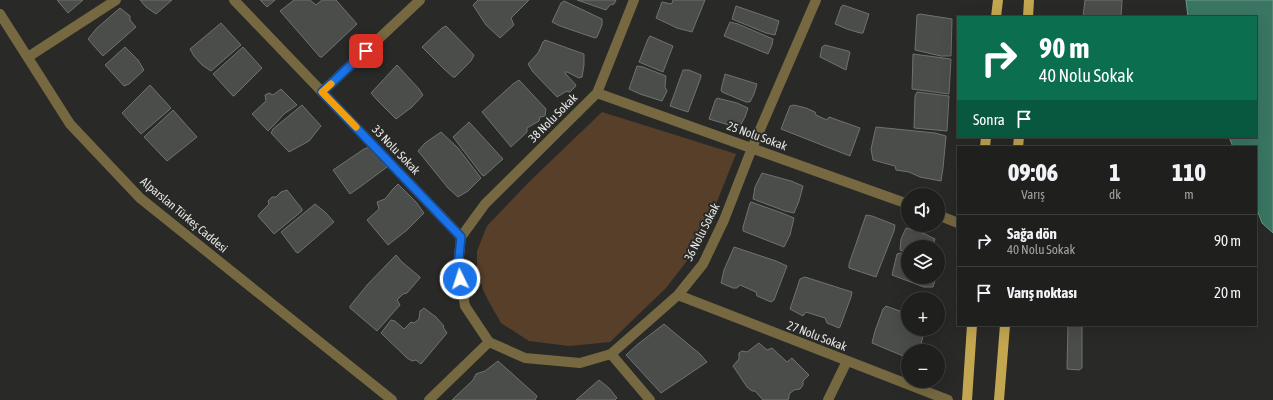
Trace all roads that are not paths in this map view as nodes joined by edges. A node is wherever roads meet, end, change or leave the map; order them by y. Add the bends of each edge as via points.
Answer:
1 (116, 0) edge
2 (234, 0) edge
3 (420, 0) edge
4 (634, 0) edge
5 (816, 0) edge
6 (998, 0) edge
7 (1029, 0) edge
8 (0, 14) edge
9 (996, 16) edge
10 (1028, 16) edge
11 (28, 57) junction
12 (322, 92) junction
13 (597, 93) junction
14 (752, 148) junction
15 (901, 201) edge
16 (945, 218) edge
17 (957, 223) edge
18 (461, 237) junction
19 (678, 295) junction
20 (972, 326) edge
21 (1005, 326) edge
22 (488, 342) junction
23 (611, 354) junction
24 (846, 361) junction
25 (392, 400) edge
26 (429, 400) edge
27 (650, 400) edge
28 (828, 400) edge
29 (948, 400) edge
30 (967, 400) edge
31 (999, 400) edge

1 - 11 street
2 - 12 street, 33 Nolu Sokak
3 - 12 street
4 - 13 street, 38 Nolu Sokak
5 - 14 street, 36 Nolu Sokak
6 - 9 main road
7 - 10 main road
8 - 11 street, Alparslan Türkeş Caddesi
11 - 25 street, Alparslan Türkeş Caddesi via 70,124 140,198
12 - 18 street, 33 Nolu Sokak
13 - 14 street, 25 Nolu Sokak
13 - 18 street, 38 Nolu Sokak via 485,204
14 - 15 street, 25 Nolu Sokak
14 - 19 street, 36 Nolu Sokak via 724,220 703,264
16 - 17 street
18 - 22 street via 458,266 465,306
19 - 23 street, 36 Nolu Sokak
19 - 24 street, 27 Nolu Sokak
20 - 30 main road
21 - 31 main road
22 - 23 street, 36 Nolu Sokak via 525,358 580,363
22 - 26 street
23 - 27 street
24 - 28 street
24 - 29 street, 27 Nolu Sokak

